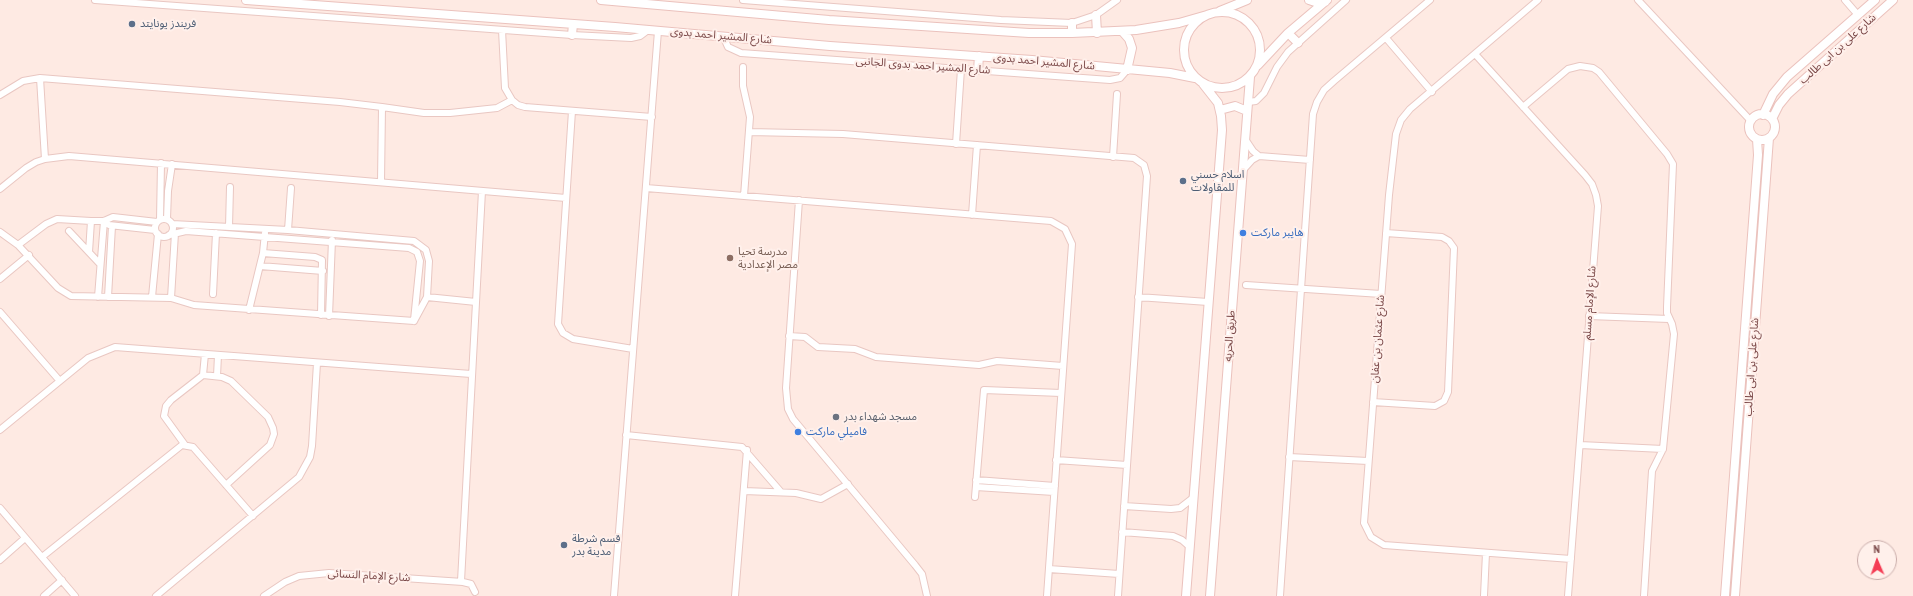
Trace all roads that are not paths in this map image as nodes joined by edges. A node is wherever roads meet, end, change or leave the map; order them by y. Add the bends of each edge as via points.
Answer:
1 (95, 0) edge
2 (246, 0) edge
3 (601, 0) edge
4 (743, 0) edge
5 (1117, 0) edge
6 (1247, 0) edge
7 (1309, 0) edge
8 (1346, 0) edge
9 (1430, 0) edge
10 (1538, 0) edge
11 (1638, 0) edge
12 (1845, 0) edge
13 (1875, 0) edge
14 (1894, 0) edge
15 (1326, 1) edge
16 (1218, 12) junction
17 (1096, 15) junction
18 (1207, 15) junction
19 (1858, 15) junction
20 (1072, 22) junction
21 (573, 24) junction
22 (502, 30) junction
23 (648, 30) junction
24 (658, 30) junction
25 (1122, 31) junction
26 (1072, 33) junction
27 (1097, 33) junction
28 (1288, 34) junction
29 (572, 36) junction
30 (723, 36) junction
31 (1386, 38) junction
32 (1298, 43) junction
33 (1475, 54) junction
34 (979, 56) junction
35 (743, 67) dead end
36 (1256, 67) junction
37 (961, 69) junction
38 (978, 70) junction
39 (1127, 70) junction
40 (1250, 77) junction
41 (40, 78) junction
42 (1195, 78) junction
43 (1203, 84) junction
44 (1432, 92) junction
45 (1117, 94) dead end
46 (0, 95) edge
47 (512, 100) junction
48 (382, 107) junction
49 (1248, 107) junction
50 (1523, 107) junction
51 (1220, 110) junction
52 (572, 111) junction
53 (1763, 115) junction
54 (652, 117) junction
55 (1772, 120) junction
56 (1751, 121) junction
57 (749, 132) junction
58 (1245, 137) junction
59 (1769, 138) junction
60 (1757, 139) junction
61 (956, 144) junction
62 (977, 145) junction
63 (1259, 156) junction
64 (1113, 157) junction
65 (45, 158) junction
66 (1310, 160) junction
67 (161, 163) junction
68 (172, 164) junction
69 (1242, 171) junction
70 (381, 182) junction
71 (230, 187) dead end
72 (291, 188) dead end
73 (646, 188) junction
74 (0, 190) edge
75 (482, 191) junction
76 (744, 196) junction
77 (566, 198) junction
78 (799, 200) junction
79 (972, 215) junction
80 (167, 219) junction
81 (104, 220) junction
82 (91, 221) junction
83 (158, 221) junction
84 (172, 224) junction
85 (112, 226) junction
86 (229, 227) junction
87 (266, 229) junction
88 (288, 230) junction
89 (69, 231) dead end
90 (0, 232) edge
91 (156, 232) junction
92 (216, 233) junction
93 (1386, 233) junction
94 (172, 234) junction
95 (333, 234) junction
96 (265, 237) junction
97 (410, 240) junction
98 (332, 244) junction
99 (18, 245) junction
100 (409, 248) junction
101 (89, 252) junction
102 (263, 253) junction
103 (29, 255) junction
104 (420, 261) junction
105 (429, 261) junction
106 (100, 264) junction
107 (260, 266) junction
108 (323, 271) junction
109 (0, 279) edge
110 (1246, 285) dead end
111 (1301, 289) junction
112 (213, 294) dead end
113 (1381, 294) junction
114 (98, 297) junction
115 (108, 297) junction
116 (152, 297) junction
117 (427, 297) junction
118 (1138, 297) junction
119 (171, 298) junction
120 (476, 302) junction
121 (1208, 302) junction
122 (249, 310) junction
123 (0, 312) edge
124 (321, 316) junction
125 (329, 316) junction
126 (1590, 316) junction
127 (1669, 319) junction
128 (414, 321) junction
129 (789, 336) junction
130 (633, 349) junction
131 (205, 354) junction
132 (218, 355) junction
133 (317, 363) junction
134 (1063, 366) junction
135 (1742, 371) junction
136 (1752, 372) junction
137 (471, 374) junction
138 (203, 375) junction
139 (217, 376) junction
140 (59, 380) junction
141 (1061, 393) junction
142 (1373, 402) junction
143 (0, 430) edge
144 (626, 435) junction
145 (186, 445) junction
146 (1580, 445) junction
147 (1663, 449) junction
148 (747, 450) junction
149 (1289, 457) junction
150 (1056, 460) junction
151 (1368, 461) junction
152 (1127, 465) junction
153 (848, 484) junction
154 (976, 484) junction
155 (226, 485) junction
156 (1054, 489) junction
157 (744, 490) junction
158 (781, 492) junction
159 (975, 497) dead end
160 (1194, 498) junction
161 (1124, 506) junction
162 (0, 508) edge
163 (253, 516) junction
164 (1122, 532) junction
165 (1730, 535) junction
166 (1740, 535) junction
167 (26, 538) junction
168 (1190, 547) junction
169 (1486, 553) junction
170 (42, 557) junction
171 (1571, 558) junction
172 (0, 560) edge
173 (1049, 569) junction
174 (1120, 574) junction
175 (62, 580) junction
176 (461, 581) junction
177 (475, 592) dead end
178 (44, 596) edge
179 (75, 596) edge
180 (156, 596) edge
181 (264, 596) edge
182 (614, 596) edge
183 (735, 596) edge
184 (927, 596) edge
185 (1047, 596) edge
186 (1118, 596) edge
187 (1186, 596) edge
188 (1210, 596) edge
189 (1280, 596) edge
190 (1484, 596) edge
191 (1568, 596) edge
192 (1644, 596) edge
193 (1725, 596) edge
194 (1735, 596) edge

1 - 22 street
2 - 21 street, شارع المشير احمد بدوى
3 - 26 street via 829,20
4 - 20 street via 1001,20
5 - 17 street
6 - 16 street
7 - 15 street via 1318,3
8 - 32 street
9 - 31 street
10 - 33 street, شارع عثمان بن عفان
11 - 56 street
12 - 19 street
13 - 19 street, شارع على بن ابى طالب
14 - 55 street, شارع على بن ابى طالب via 1788,94
15 - 28 street
16 - 18 street
16 - 36 street via 1236,14 1251,25 1258,36 1260,50
17 - 20 street
17 - 27 street
18 - 25 street via 1165,26
18 - 42 street via 1192,26 1184,43 1185,62
19 - 53 street, شارع على بن ابى طالب via 1782,83
20 - 26 street
21 - 23 street, شارع المشير احمد بدوى
21 - 29 street
22 - 29 street
22 - 47 street via 505,88
23 - 24 street, شارع المشير احمد بدوى
23 - 29 street via 640,36 631,38
24 - 30 street, شارع المشير احمد بدوى
24 - 54 street
25 - 27 street
25 - 39 street via 1132,48
26 - 27 street
28 - 32 street
28 - 36 street
30 - 34 street, شارع المشير احمد بدوى
30 - 37 street, شارع المشير احمد بدوى الجانبى via 728,47 741,53
31 - 44 street
31 - 66 street via 1324,90 1313,114
32 - 49 street via 1279,63 1264,93
33 - 44 street, شارع عثمان بن عفان
33 - 50 street, شارع الإمام مسلم
34 - 38 street
34 - 39 street, شارع المشير احمد بدوى
35 - 57 street
36 - 40 street
37 - 38 street, شارع المشير احمد بدوى الجانبى
37 - 61 street
38 - 39 street, شارع المشير احمد بدوى الجانبى via 1110,80 1120,78
39 - 42 street, شارع المشير احمد بدوى
40 - 43 street via 1226,89
40 - 49 street, طريق الحريه
41 - 46 street via 23,81
41 - 48 street
41 - 65 street
42 - 43 street
43 - 51 street via 1218,102
44 - 93 street, شارع عثمان بن عفان via 1410,109 1396,134
45 - 64 street
47 - 48 street via 497,108 450,113 424,113
47 - 52 street via 525,107
48 - 70 street
49 - 51 street via 1227,106
49 - 58 street, طريق الحريه
50 - 126 street, شارع الإمام مسلم via 1585,175 1596,195 1598,206
50 - 127 street via 1568,69 1580,66 1593,68 1671,159 1674,170 1667,307
51 - 121 street via 1222,130
52 - 54 street
52 - 77 street
53 - 55 street
53 - 56 street via 1757,115
54 - 73 street
55 - 59 street via 1775,129
56 - 60 street via 1750,131
57 - 61 street via 843,134
57 - 76 street
58 - 63 street via 1250,148
58 - 69 street, طريق الحريه
59 - 60 street
59 - 136 street, شارع على بن ابى طالب
60 - 135 street, شارع على بن ابى طالب via 1758,155
61 - 62 street
62 - 64 street
62 - 79 street
63 - 66 street
63 - 69 street
64 - 118 street via 1134,158 1144,165 1146,170
65 - 67 street via 69,156
65 - 74 street via 26,168
66 - 111 street
67 - 68 street
67 - 83 street
68 - 70 street
68 - 80 street
69 - 188 street, طريق الحريه
70 - 75 street
71 - 86 street
72 - 88 street
73 - 76 street
73 - 130 street
75 - 77 street
75 - 120 street
76 - 78 street
77 - 130 street via 557,318 560,329 563,334 573,339
78 - 79 street
78 - 129 street
79 - 134 street via 1051,221 1065,230 1069,236 1072,244
80 - 83 street
80 - 84 street
81 - 82 street
81 - 83 street via 113,217
81 - 85 street
81 - 106 street
82 - 99 street via 53,220
82 - 101 street
83 - 91 street
84 - 86 street
84 - 94 street
85 - 91 street
85 - 115 street
86 - 87 street
87 - 88 street
87 - 96 street
88 - 95 street
89 - 101 street
90 - 99 street
91 - 94 street via 163,237
91 - 116 street
92 - 94 street via 186,231
92 - 96 street
92 - 112 street
93 - 113 street, شارع عثمان بن عفان
93 - 142 street via 1442,237 1450,241 1454,248 1448,392 1444,401 1435,406
94 - 119 street
95 - 97 street
95 - 98 street
96 - 98 street
96 - 102 street
97 - 100 street
97 - 105 street via 419,243 426,250
98 - 100 street
98 - 125 street
99 - 103 street
100 - 104 street via 417,252
101 - 106 street
102 - 107 street
102 - 108 street via 319,258 322,260
103 - 109 street
103 - 114 street via 62,292 71,296
104 - 105 street
104 - 128 street
105 - 117 street
106 - 114 street
107 - 108 street
107 - 122 street
108 - 124 street
110 - 111 street
111 - 113 street
111 - 149 street
113 - 142 street, شارع عثمان بن عفان
114 - 115 street
115 - 116 street
116 - 119 street
117 - 120 street
117 - 128 street
118 - 121 street
118 - 152 street
119 - 122 street via 194,305
120 - 137 street
121 - 160 street
122 - 124 street
123 - 140 street
124 - 125 street
125 - 128 street
126 - 127 street
126 - 146 street, شارع الإمام مسلم
127 - 147 street via 1674,334
129 - 134 street via 805,337 818,346 855,349 876,357 979,365 999,361
129 - 153 street via 786,388 788,409 793,419
130 - 144 street
131 - 132 street
131 - 138 street
131 - 140 street via 115,347 88,358
132 - 133 street
132 - 139 street
133 - 137 street
133 - 163 street via 310,457 299,477
134 - 141 street
135 - 136 street
135 - 165 street, شارع على بن ابى طالب
136 - 166 street, شارع على بن ابى طالب
137 - 176 street
138 - 139 street
138 - 145 street via 170,400 164,411 168,423
139 - 155 street via 226,378 234,384 268,417 274,434 270,445
140 - 143 street
141 - 150 street
141 - 154 street via 984,390
142 - 151 street, شارع عثمان بن عفان
144 - 148 street via 739,446
144 - 182 street
145 - 155 street via 193,446
145 - 170 street via 178,447
146 - 147 street
146 - 171 street, شارع الإمام مسلم
147 - 192 street via 1652,471
148 - 157 street
148 - 158 street
149 - 151 street
149 - 189 street
150 - 152 street
150 - 156 street
151 - 169 street, شارع عثمان بن عفان via 1364,523 1366,530 1377,542 1384,545
152 - 161 street
153 - 158 street via 821,499
153 - 184 street via 922,574
154 - 156 street
154 - 159 street
155 - 163 street
156 - 173 street
157 - 158 street
157 - 183 street
160 - 161 street via 1183,506 1171,509
160 - 168 street
161 - 164 street
162 - 167 street
163 - 180 street
164 - 168 street via 1173,536
164 - 174 street
165 - 166 street
165 - 193 street, شارع على بن ابى طالب
166 - 194 street, شارع على بن ابى طالب
167 - 170 street
167 - 172 street
168 - 187 street
169 - 171 street, شارع عثمان بن عفان
169 - 190 street
170 - 175 street
171 - 191 street, شارع الإمام مسلم
173 - 174 street
173 - 185 street
174 - 186 street
175 - 178 street
175 - 179 street
176 - 177 street via 471,584
176 - 181 street, شارع الإمام النسائى via 314,573 285,582

